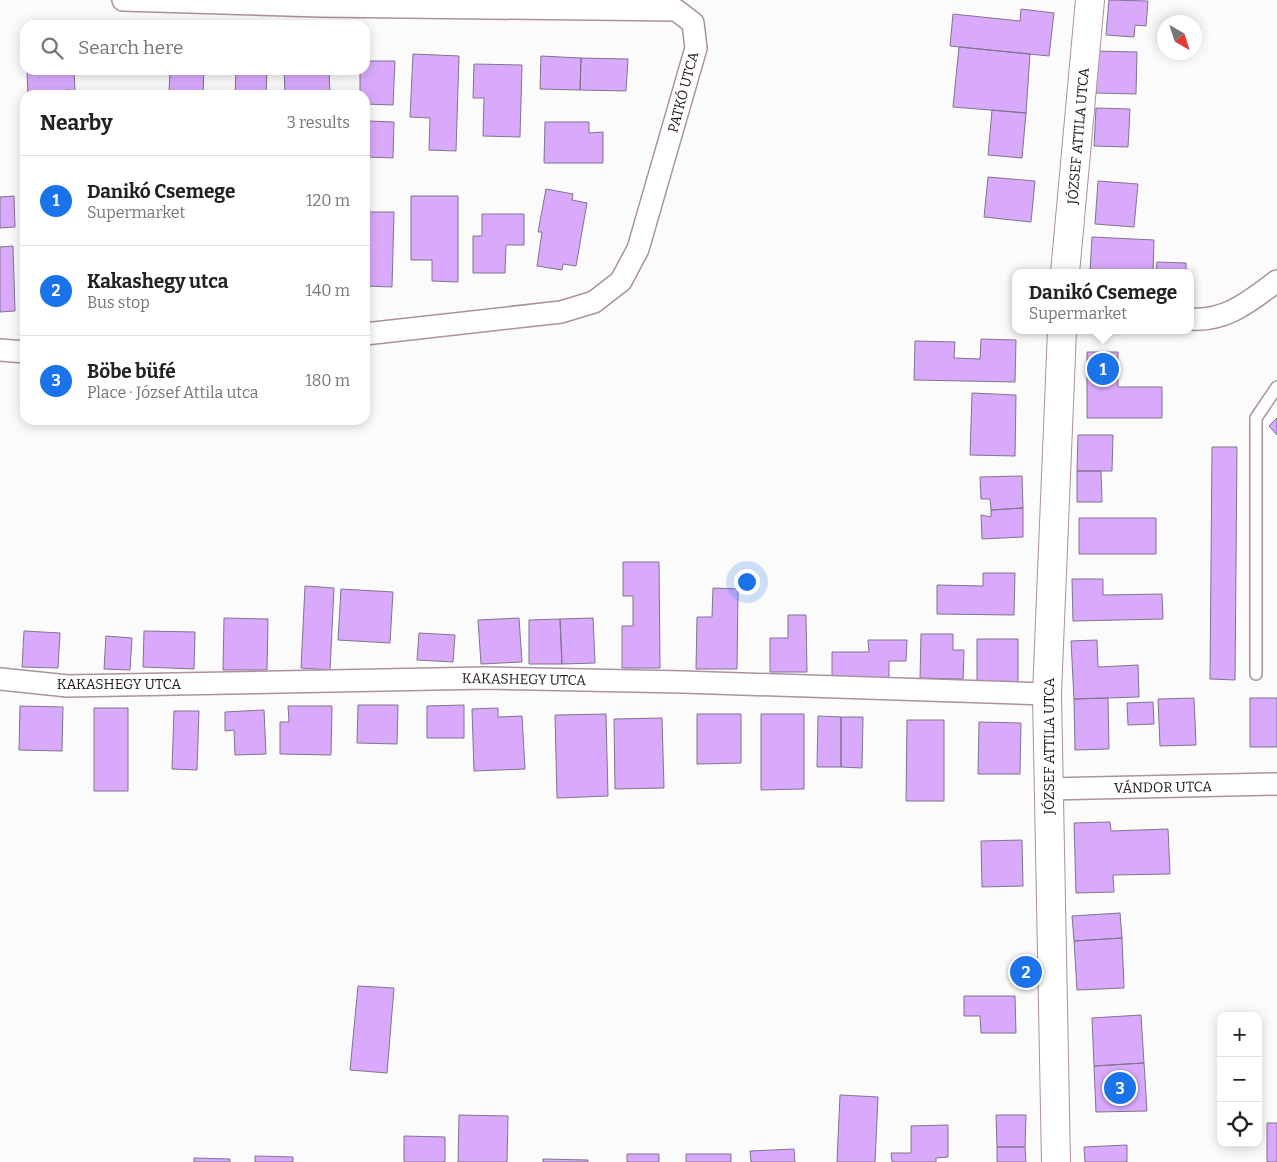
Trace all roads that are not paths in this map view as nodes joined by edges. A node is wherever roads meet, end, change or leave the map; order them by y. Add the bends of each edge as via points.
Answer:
1 (123, 0) edge
2 (1090, 0) edge
3 (319, 3) edge
4 (1066, 269) edge
5 (1274, 288) edge
6 (1194, 319) edge
7 (370, 333) edge
8 (1062, 334) edge
9 (0, 350) edge
10 (20, 352) edge
11 (1277, 387) edge
12 (1256, 674) dead end
13 (0, 679) edge
14 (1048, 694) junction
15 (1277, 784) edge
16 (1048, 789) junction
17 (1056, 1162) edge

1 - 3 street, PATKÓ UTCA
2 - 4 street, JÓZSEF ATTILA UTCA
3 - 7 street, PATKÓ UTCA via 676,10 693,23 696,48 638,249 621,281 594,302 562,312
5 - 6 street via 1223,316
8 - 14 street, JÓZSEF ATTILA UTCA
9 - 10 street
11 - 12 lane via 1256,418
13 - 14 street, KAKASHEGY UTCA via 68,686 496,678
14 - 16 street, JÓZSEF ATTILA UTCA
15 - 16 street, VÁNDOR UTCA
16 - 17 street, JÓZSEF ATTILA UTCA

